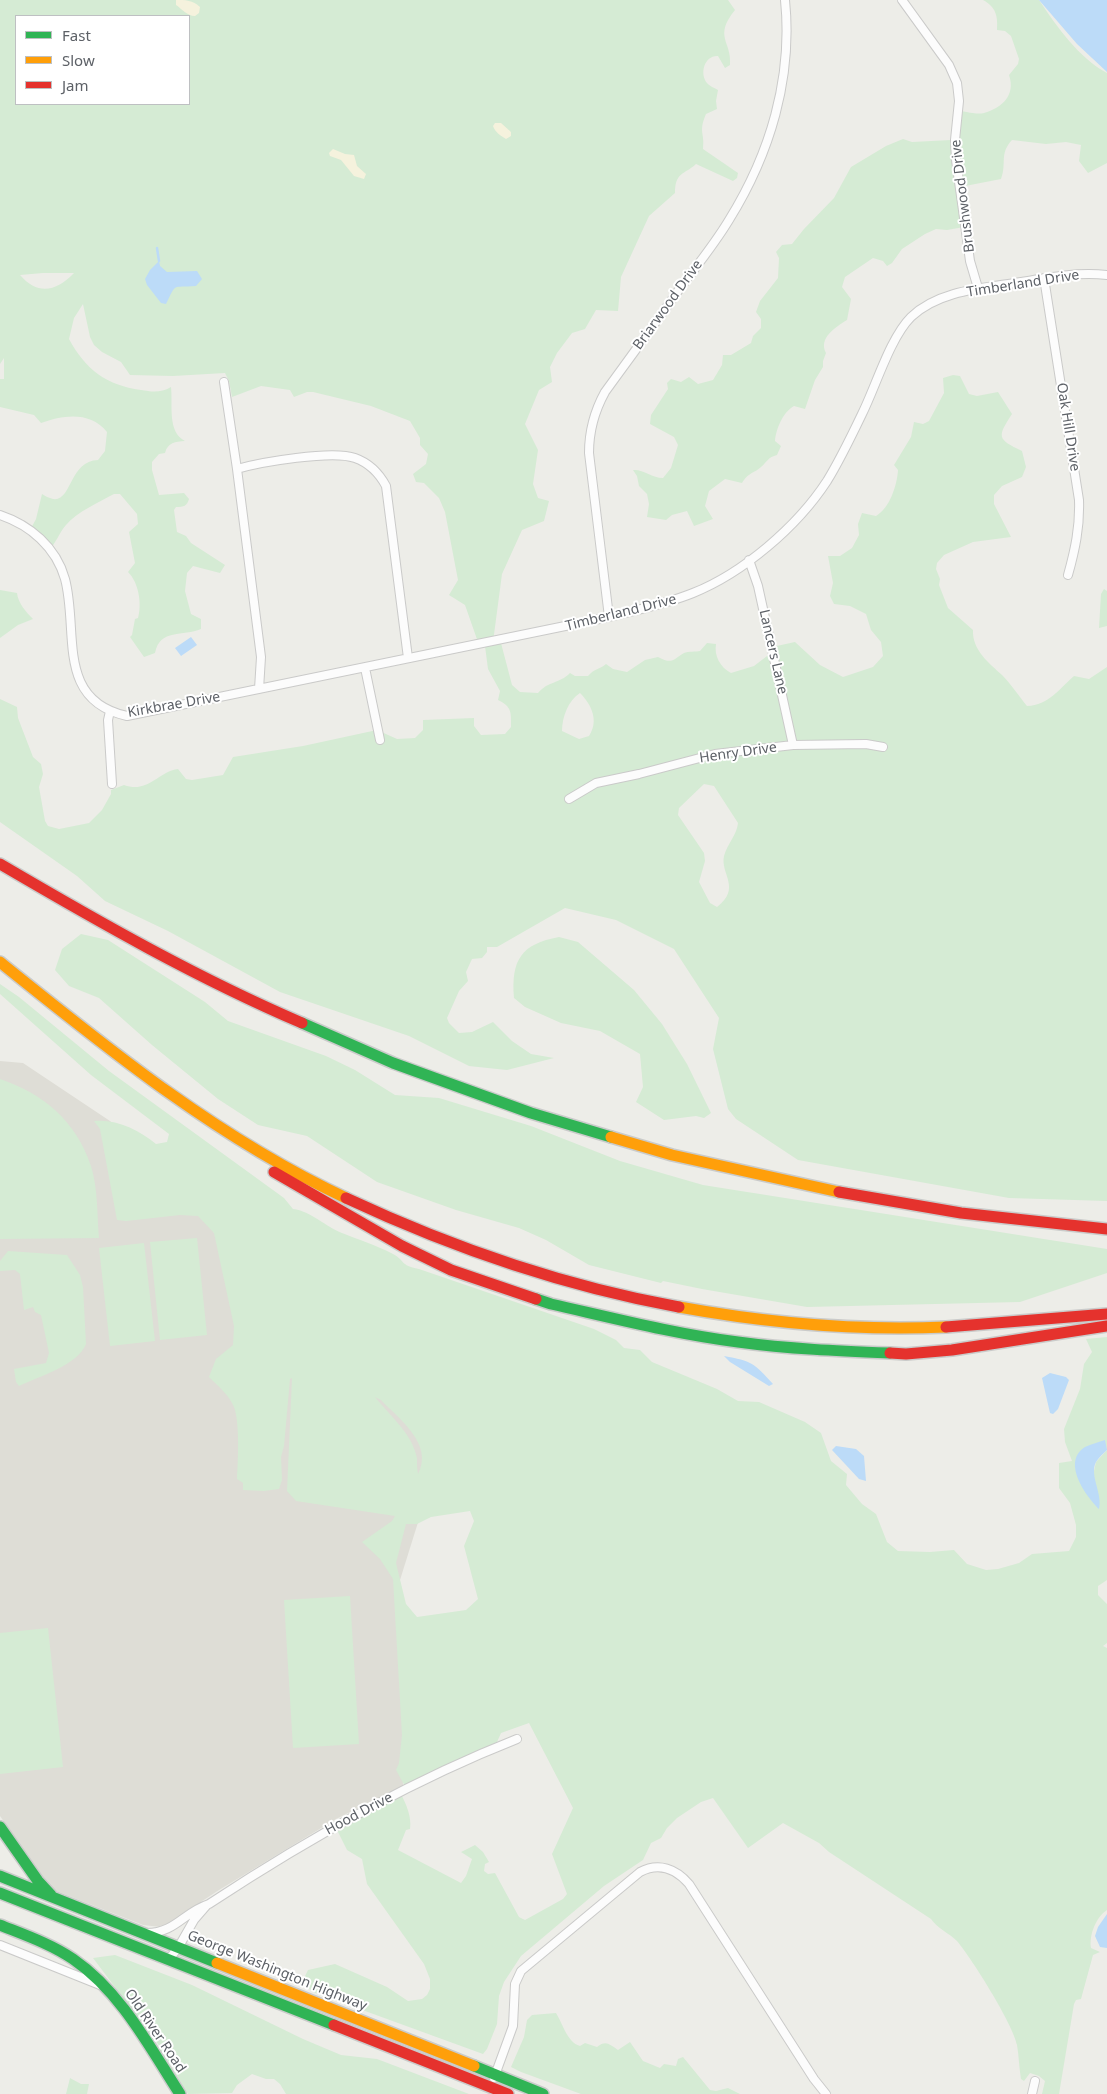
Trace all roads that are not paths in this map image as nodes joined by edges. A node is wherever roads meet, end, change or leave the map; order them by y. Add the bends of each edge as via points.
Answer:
1 (785, 0) edge
2 (902, 0) edge
3 (1107, 275) edge
4 (1044, 278) junction
5 (978, 288) junction
6 (224, 382) dead end
7 (237, 469) junction
8 (0, 515) edge
9 (749, 560) junction
10 (1068, 575) dead end
11 (609, 617) junction
12 (408, 658) junction
13 (366, 668) junction
14 (259, 689) junction
15 (110, 711) junction
16 (380, 740) dead end
17 (794, 745) junction
18 (883, 747) dead end
19 (112, 784) dead end
20 (569, 798) dead end
21 (0, 864) edge
22 (0, 962) edge
23 (176, 1099) junction
24 (1107, 1229) edge
25 (1107, 1314) edge
26 (1107, 1326) edge
27 (517, 1739) dead end
28 (0, 1826) edge
29 (0, 1876) edge
30 (0, 1893) edge
31 (57, 1899) junction
32 (209, 1904) junction
33 (0, 1927) edge
34 (136, 1931) junction
35 (0, 1945) edge
36 (178, 1948) junction
37 (169, 1959) junction
38 (105, 1987) junction
39 (495, 2075) junction
40 (1035, 2081) dead end
41 (490, 2087) junction
42 (180, 2094) edge
43 (508, 2094) edge
44 (543, 2094) edge
45 (826, 2094) edge
46 (1032, 2094) edge

1 - 11 street, Briarwood Drive via 787,55 778,108 750,180 723,230 605,392 594,415 589,452
2 - 5 street, Brushwood Drive via 949,65 957,84 956,160 970,261
3 - 4 street, Timberland Drive
4 - 5 street, Timberland Drive
4 - 10 street, Oak Hill Drive via 1079,500 1080,523
5 - 9 street, Timberland Drive via 944,298 911,317 897,337 863,413 826,482 798,517
6 - 7 street
7 - 12 street via 260,462 346,455 364,462 381,476 386,486
7 - 14 street via 260,657
8 - 15 street, Kirkbrae Drive via 21,523 41,538 57,560 65,579 78,677 95,702
9 - 11 street, Timberland Drive via 730,575 694,593
9 - 17 street, Lancers Lane via 758,586
11 - 12 street, Timberland Drive
12 - 13 street, Timberland Drive
13 - 14 street, Timberland Drive
13 - 16 street
14 - 15 street, Kirkbrae Drive via 127,716
15 - 19 street
17 - 18 street, Henry Drive via 866,744
17 - 20 street, Henry Drive via 706,755 596,783
21 - 24 main road via 125,937 263,1007 388,1062 541,1117 681,1157 830,1192 966,1214
22 - 23 main road
23 - 25 main road via 266,1156 375,1212 496,1260 622,1296 742,1318 848,1327 979,1326
23 - 26 main road via 254,1160 415,1253 476,1280 567,1308 659,1329 737,1342 886,1354 937,1352
27 - 32 street, Hood Drive via 459,1763 356,1815
28 - 31 main road via 42,1886
29 - 31 main road, George Washington Highway
30 - 37 main road, George Washington Highway
31 - 34 main road, George Washington Highway
32 - 34 street, Hood Drive via 192,1911 167,1930
32 - 36 street, Hood Drive via 194,1920
33 - 38 main road, Old River Road via 72,1958
34 - 36 main road, George Washington Highway
35 - 38 street, Old River Road
36 - 37 street, Hood Drive
36 - 39 main road, George Washington Highway
37 - 41 main road, George Washington Highway
38 - 42 main road, Old River Road via 127,2014
39 - 41 street
39 - 44 main road, George Washington Highway
39 - 45 street via 513,2026 515,1984 521,1971 640,1872 659,1867 671,1869 689,1884
40 - 46 street
41 - 43 main road, George Washington Highway

